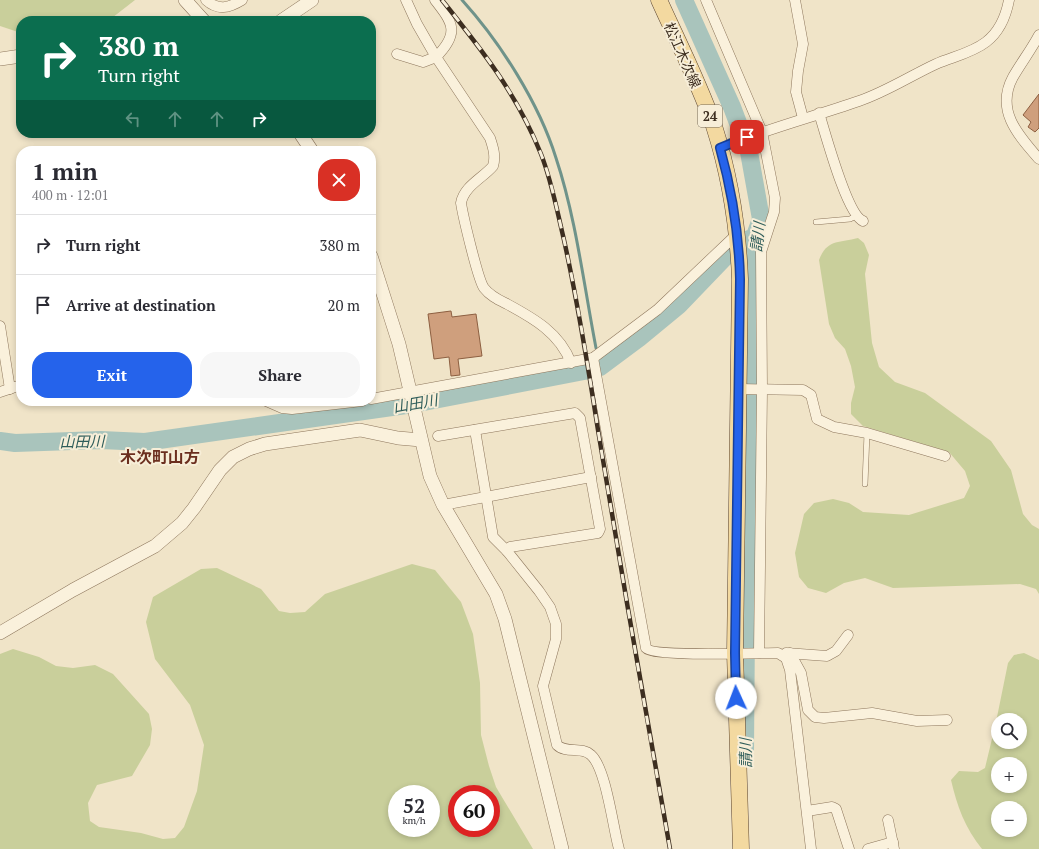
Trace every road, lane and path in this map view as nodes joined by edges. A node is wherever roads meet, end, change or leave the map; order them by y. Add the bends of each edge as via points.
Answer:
1 (186, 0) edge
2 (206, 0) edge
3 (242, 0) edge
4 (312, 0) edge
5 (406, 0) edge
6 (435, 0) edge
7 (659, 0) edge
8 (706, 0) edge
9 (795, 0) edge
10 (1009, 0) edge
11 (200, 16) edge
12 (288, 16) edge
13 (1039, 35) edge
14 (397, 54) dead end
15 (436, 56) junction
16 (16, 57) edge
17 (0, 59) edge
18 (819, 113) junction
19 (803, 118) junction
20 (760, 133) junction
21 (720, 148) junction
22 (1039, 159) edge
23 (860, 219) joint
24 (816, 222) dead end
25 (738, 243) junction
26 (376, 272) edge
27 (0, 326) edge
28 (571, 363) junction
29 (594, 365) junction
30 (16, 387) edge
31 (10, 389) junction
32 (742, 389) junction
33 (761, 390) junction
34 (0, 392) edge
35 (376, 400) edge
36 (412, 400) junction
37 (277, 406) edge
38 (318, 406) edge
39 (475, 430) junction
40 (867, 433) junction
41 (438, 436) dead end
42 (421, 440) junction
43 (945, 456) dead end
44 (591, 478) junction
45 (865, 484) dead end
46 (486, 497) junction
47 (443, 505) junction
48 (507, 550) junction
49 (0, 633) edge
50 (848, 635) dead end
51 (735, 653) junction
52 (759, 653) junction
53 (778, 653) junction
54 (790, 653) junction
55 (947, 720) dead end
56 (807, 811) junction
57 (888, 820) dead end
58 (894, 846) edge
59 (562, 849) edge
60 (619, 849) edge
61 (741, 849) edge
62 (811, 849) edge
63 (849, 849) edge
64 (868, 849) edge

1 - 11 street
2 - 3 street via 213,6 224,8
4 - 12 street
5 - 15 street
6 - 15 street via 449,18 452,31 445,48
7 - 21 main road, 松江木次線 / 24 via 705,104
8 - 20 street via 735,65
9 - 19 street via 803,44 796,92
10 - 18 street via 997,29 979,47 933,66 887,90
13 - 22 street via 1012,78 1006,110 1014,128
14 - 15 street via 423,62
15 - 28 street via 490,138 493,147 492,166 469,188 461,203 482,285 493,296 543,325 561,346
16 - 17 street
18 - 19 street
18 - 23 street via 843,189
19 - 20 street
20 - 21 street
20 - 33 street via 775,206 761,252
21 - 25 main road, 松江木次線 / 24 via 727,173
23 - 24 lane
25 - 29 street
25 - 32 main road, 松江木次線 / 24
26 - 36 street via 399,344
27 - 31 street
28 - 29 street
28 - 36 street
29 - 51 street via 646,648 654,652
30 - 31 street
31 - 34 street
32 - 33 street
32 - 51 main road, 松江木次線 / 24
33 - 40 street via 803,390 811,395 819,421 834,427
33 - 52 street
35 - 36 street
36 - 42 street
37 - 38 street via 292,409
39 - 41 street
39 - 44 street via 575,413 580,418
39 - 46 street
40 - 43 street
40 - 45 lane
42 - 47 street via 430,476
42 - 49 street via 360,430 265,444 249,449 233,458 220,470 182,523 155,546
44 - 46 street
44 - 48 street via 600,529 598,533
46 - 47 street
46 - 48 street via 493,537
47 - 59 street via 496,594 505,619
48 - 60 street via 540,591 550,607 556,624 556,638 543,686 557,745 586,752 595,759 603,780
50 - 54 street via 836,651 827,656
51 - 52 street
51 - 61 main road, 松江木次線 / 24
52 - 53 street
53 - 54 street
53 - 56 street via 786,658 790,670
54 - 55 street via 801,673 808,710 815,717 872,713 917,721
56 - 62 street
56 - 63 street via 834,807 838,812
57 - 58 street
58 - 64 street

